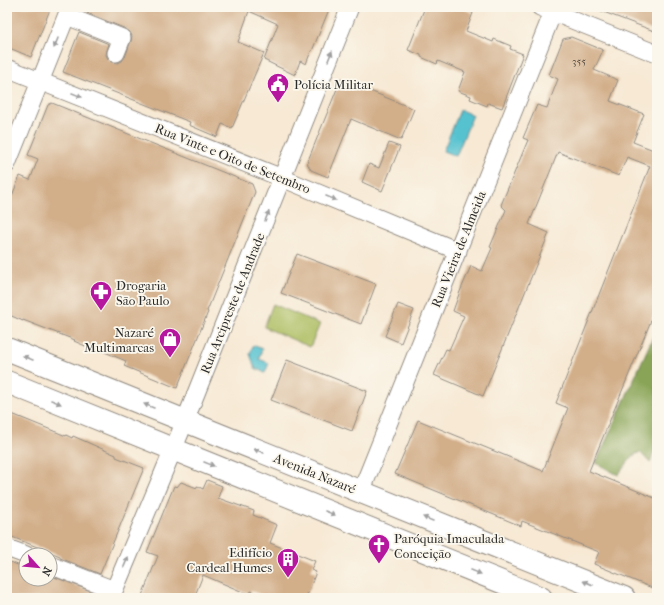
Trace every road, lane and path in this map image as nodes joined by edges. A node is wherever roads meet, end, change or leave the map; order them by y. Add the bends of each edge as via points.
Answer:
1 (350, 7) edge
2 (549, 9) edge
3 (68, 11) edge
4 (116, 53) dead end
5 (657, 54) edge
6 (7, 68) edge
7 (40, 81) junction
8 (7, 164) edge
9 (282, 178) junction
10 (458, 251) junction
11 (7, 349) edge
12 (7, 382) edge
13 (185, 421) junction
14 (173, 449) junction
15 (361, 492) junction
16 (7, 548) edge
17 (18, 552) edge
18 (58, 569) edge
19 (112, 594) edge
20 (541, 598) edge
21 (624, 598) edge

9 -> 1 street, Rua Arcipreste de Andrade
2 - 5 street
2 - 10 street, Rua Vieira de Almeida
3 - 4 street via 122,38
3 -> 7 street
6 - 7 street, Rua Vinte e Oito de Setembro
7 - 8 street
7 -> 9 street, Rua Vinte e Oito de Setembro
9 -> 10 street, Rua Vinte e Oito de Setembro
13 -> 9 street, Rua Arcipreste de Andrade
10 - 15 street, Rua Vieira de Almeida
13 -> 11 main road, Avenida Nazaré
12 -> 14 main road
13 - 14 street, Rua Arcipreste de Andrade
15 -> 13 main road, Avenida Nazaré
19 -> 14 street, Rua Arcipreste de Andrade
14 -> 20 main road
21 -> 15 main road, Avenida Nazaré
16 - 17 street
18 - 19 street

